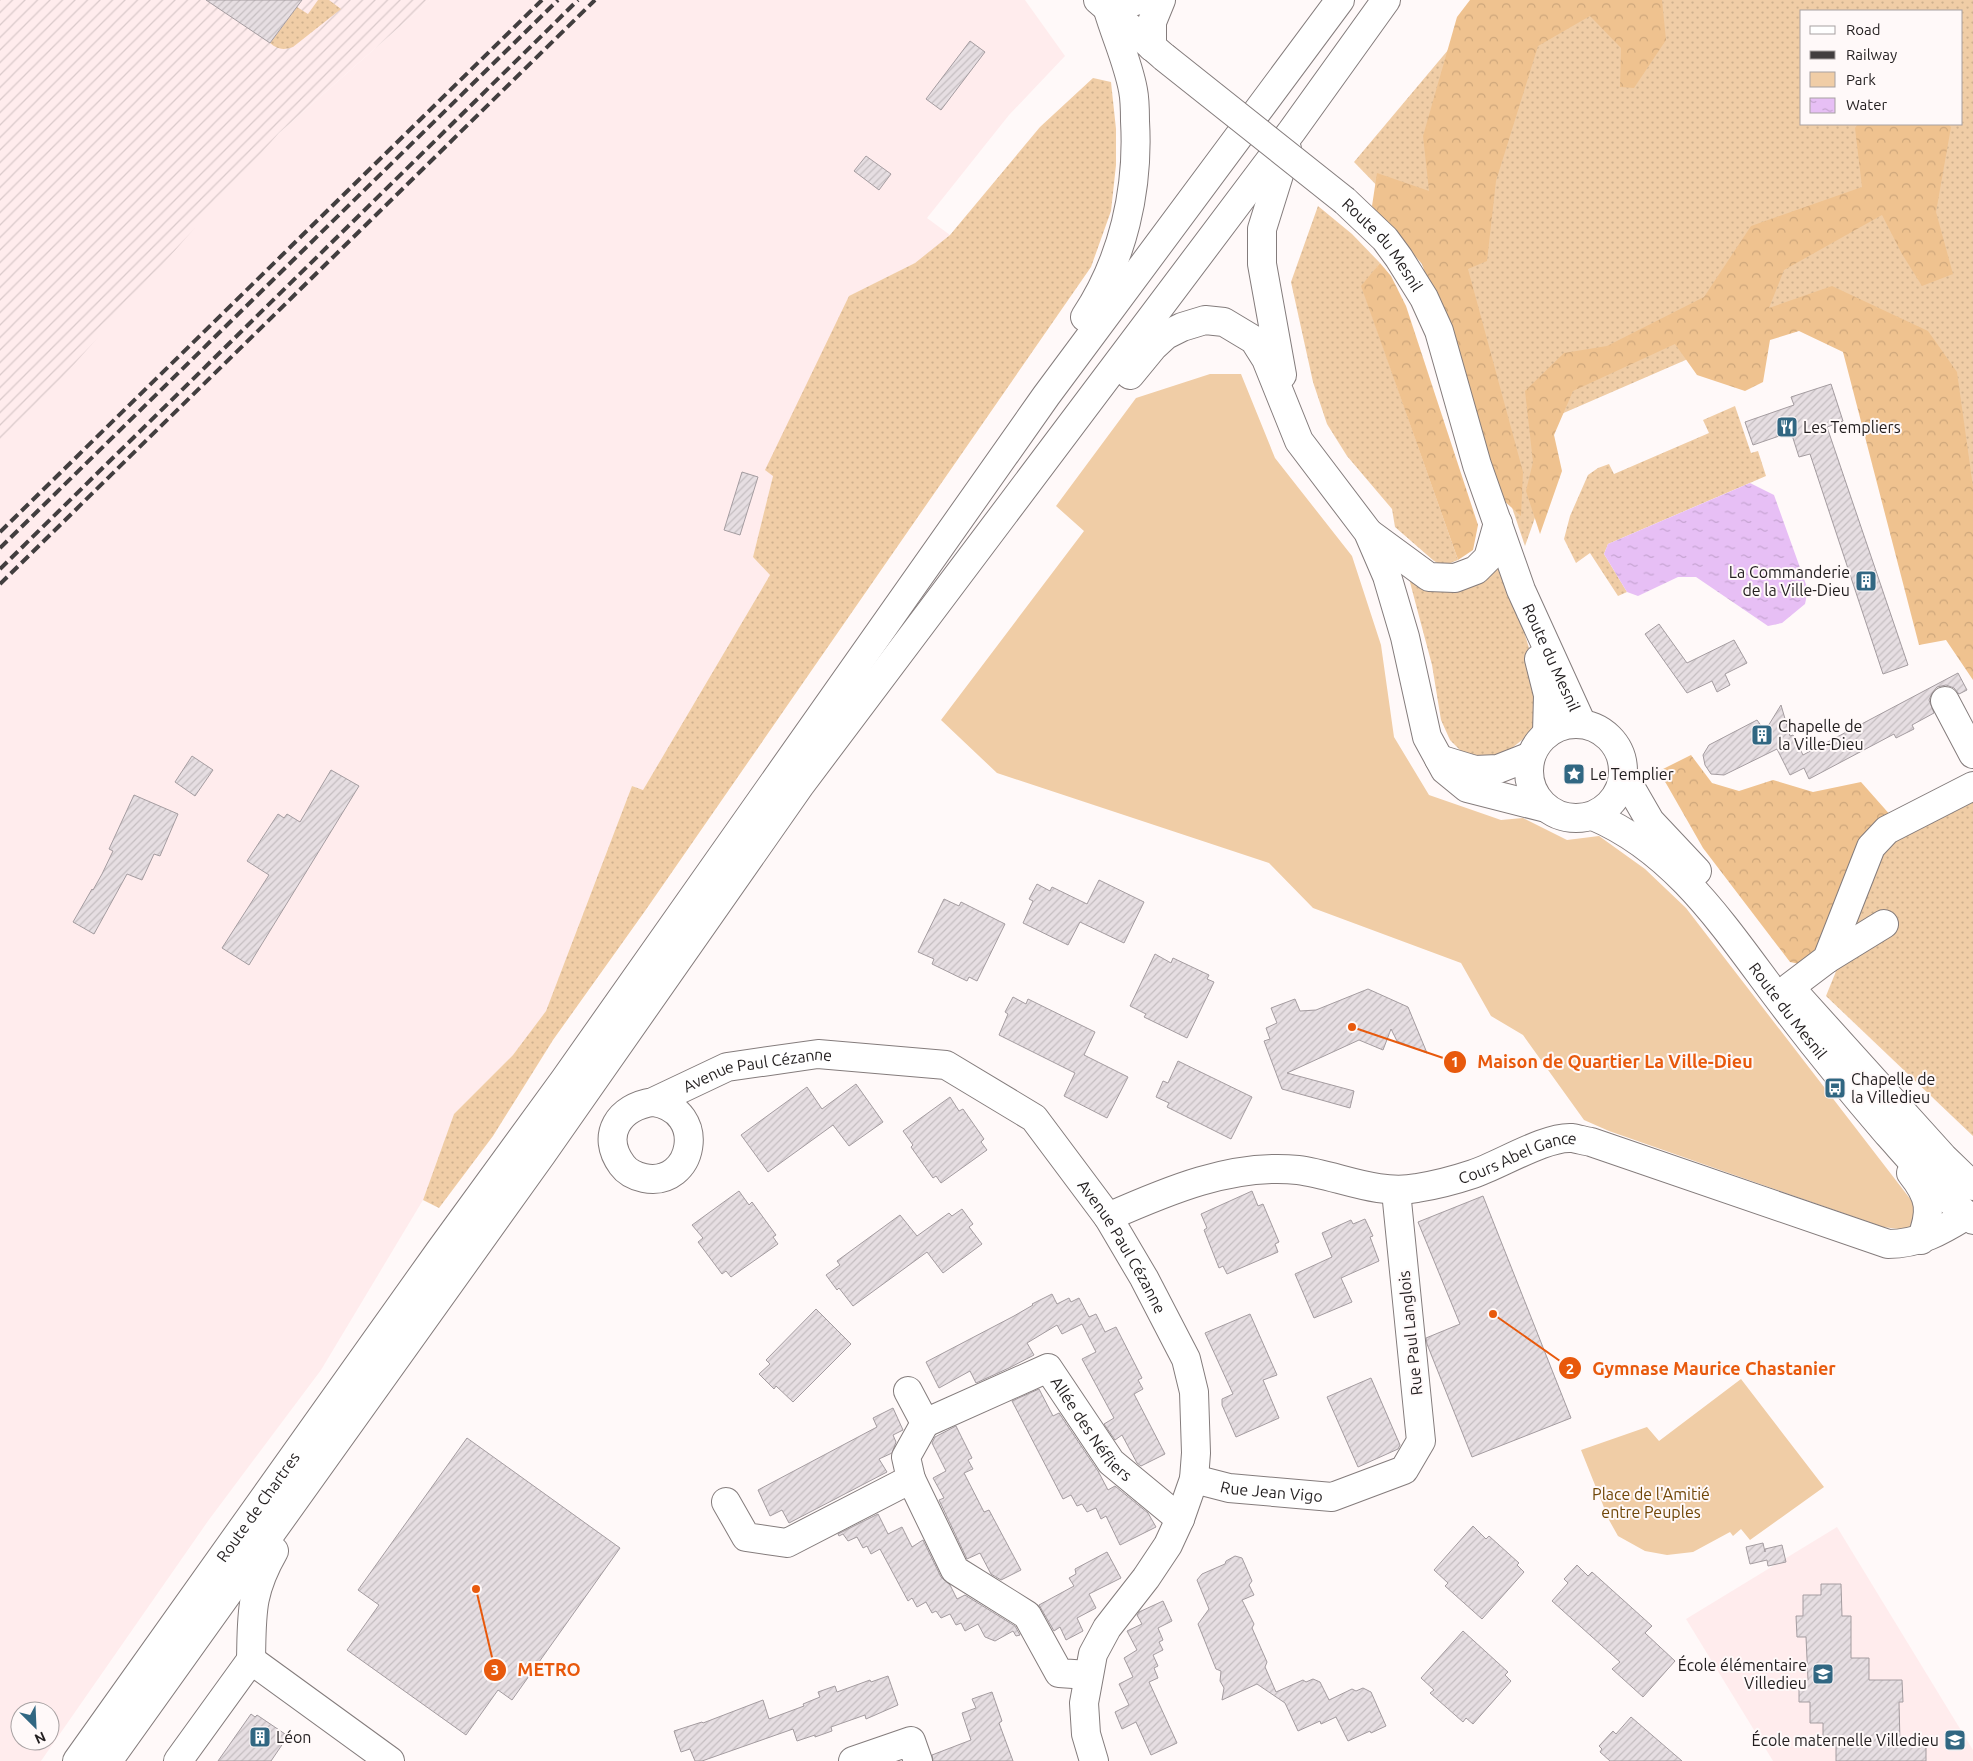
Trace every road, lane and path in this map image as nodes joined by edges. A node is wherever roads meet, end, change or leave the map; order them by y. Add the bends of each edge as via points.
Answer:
1 (1140, 0) edge
2 (1161, 0) edge
3 (1340, 0) edge
4 (1386, 0) edge
5 (1107, 3) edge
6 (1158, 52) junction
7 (1292, 132) junction
8 (1046, 396) junction
9 (1092, 396) junction
10 (1289, 416) junction
11 (1498, 523) junction
12 (1368, 532) junction
13 (1521, 590) junction
14 (1945, 701) dead end
15 (1582, 724) junction
16 (1547, 733) junction
17 (1973, 754) edge
18 (1531, 756) junction
19 (1439, 759) junction
20 (1624, 776) junction
21 (1973, 786) edge
22 (1546, 808) junction
23 (1593, 816) junction
24 (1884, 924) dead end
25 (1827, 959) junction
26 (1790, 987) junction
27 (1836, 1074) junction
28 (653, 1102) dead end
29 (1971, 1184) edge
30 (1396, 1191) junction
31 (1108, 1217) junction
32 (1971, 1217) edge
33 (1920, 1240) junction
34 (392, 1365) junction
35 (908, 1391) dead end
36 (925, 1423) junction
37 (1404, 1470) joint
38 (911, 1479) junction
39 (1194, 1480) junction
40 (726, 1502) dead end
41 (1180, 1519) junction
42 (251, 1660) junction
43 (1088, 1675) junction
44 (77, 1761) edge
45 (108, 1761) edge
46 (178, 1761) edge
47 (390, 1761) edge
48 (854, 1761) edge
49 (918, 1761) edge
50 (1094, 1761) edge

1 - 5 street
2 - 6 street via 1152,22
3 - 8 street, Route de Chartres
4 - 7 street, Route de Chartres
5 - 6 street, Route du Mesnil
5 - 8 street via 1133,91 1134,180 1125,230 1102,290 1048,372
6 - 11 street, Route du Mesnil, bridge via 1346,202 1400,258 1439,331 1477,465
7 - 9 street, Route de Chartres
7 - 10 street via 1262,229 1262,264
8 - 44 street, Route de Chartres via 622,998
9 - 10 street via 1117,392 1166,335 1205,320 1224,322 1254,340 1266,359
9 - 34 street, Route de Chartres via 801,784
10 - 12 street via 1299,442
11 - 12 street via 1488,558 1476,570 1455,578 1430,576
11 - 13 street, Route du Mesnil
12 - 19 street via 1396,600 1427,737
13 - 15 street, Route du Mesnil
13 - 16 street, Route du Mesnil via 1548,695
14 - 17 street
15 - 16 street via 1558,727
15 - 20 street via 1602,731 1617,746 1622,756
16 - 18 street
18 - 19 street via 1498,769 1475,770
18 - 22 street via 1530,784
19 - 22 street via 1445,770 1467,788
20 - 23 street via 1613,801
20 - 26 street, Route du Mesnil via 1650,822 1690,862
21 - 25 street via 1887,830 1871,847
22 - 23 street via 1567,818
23 - 27 street, Route du Mesnil via 1634,838 1674,870 1704,900
24 - 25 street, Route du Mesnil
25 - 26 street, Route du Mesnil
26 - 29 street, Route du Mesnil
27 - 32 street, Route du Mesnil via 1924,1175
27 - 33 street via 1918,1181 1929,1204 1928,1222
28 - 31 street, Avenue Paul Cézanne via 727,1068 818,1054 946,1065 1034,1118
29 - 32 street
30 - 31 street, Cours Abel Gance via 1298,1170 1262,1170 1220,1176 1159,1195
30 - 33 street, Cours Abel Gance via 1472,1174 1549,1142 1571,1138 1591,1142 1888,1244
30 - 37 street, Rue Paul Langlois via 1421,1441
31 - 39 street, Avenue Paul Cézanne via 1186,1359 1194,1392
32 - 33 street, Cours Abel Gance
34 - 42 street via 350,1448 273,1552 260,1579 253,1602
34 - 45 street, Route de Chartres
35 - 36 street
36 - 38 street via 906,1457
36 - 41 street, Allée des Néfliers via 1048,1368 1111,1462
37 - 39 street, Rue Jean Vigo via 1332,1497 1229,1488
38 - 40 street via 787,1543 746,1537
38 - 43 street via 955,1570 1027,1615 1059,1673
39 - 41 street, Avenue Paul Cézanne
41 - 43 street, Avenue Paul Cézanne via 1168,1545 1107,1628 1093,1654
42 - 46 street
42 - 47 street
43 - 50 street, Avenue Paul Cézanne via 1084,1703 1086,1734
48 - 49 street via 911,1741

